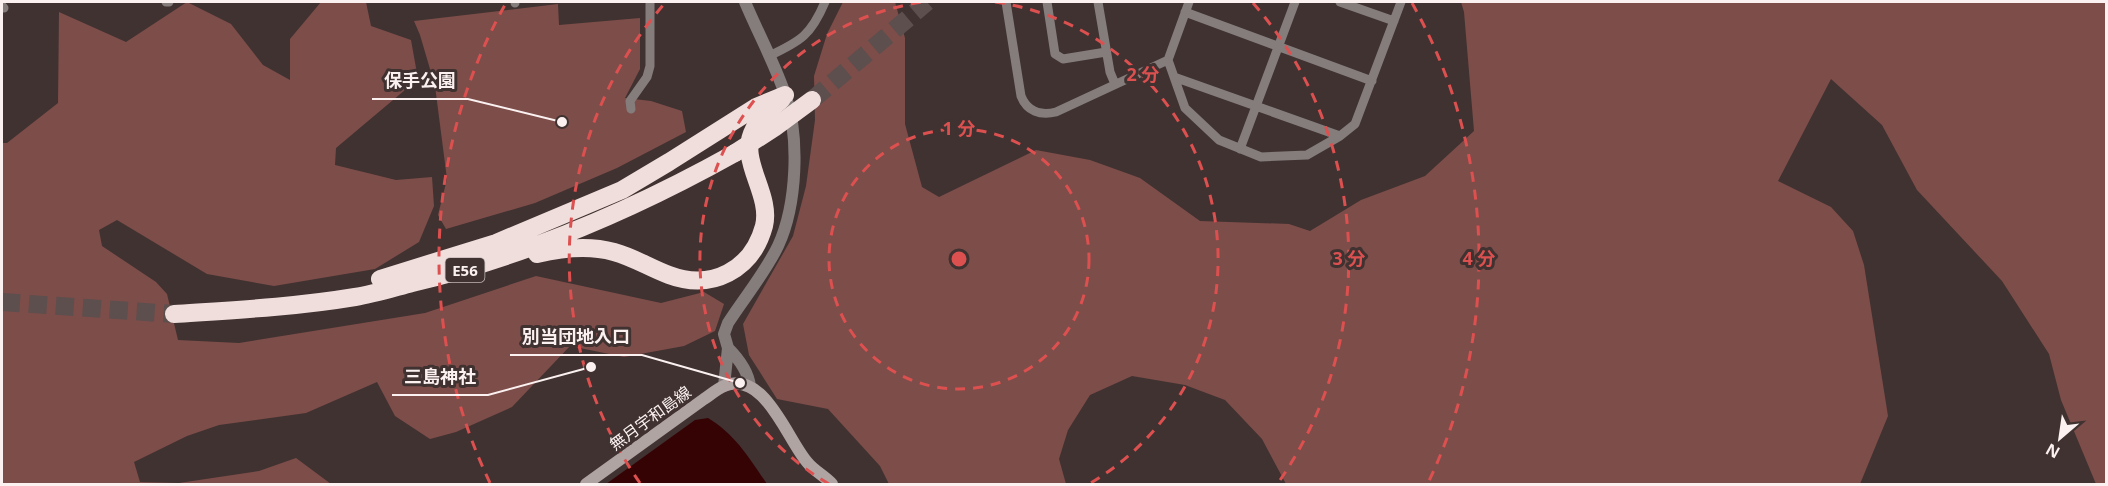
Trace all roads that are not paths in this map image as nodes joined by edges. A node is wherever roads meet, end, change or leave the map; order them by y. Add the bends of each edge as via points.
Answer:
1 (650, 2) edge
2 (745, 2) edge
3 (825, 2) edge
4 (1006, 2) edge
5 (1047, 2) edge
6 (1098, 2) edge
7 (1189, 2) edge
8 (1295, 2) edge
9 (1340, 2) edge
10 (1401, 2) edge
11 (1185, 12) junction
12 (1394, 21) junction
13 (1279, 47) junction
14 (1106, 52) junction
15 (769, 56) junction
16 (1168, 60) junction
17 (1174, 77) junction
18 (1372, 81) junction
19 (1115, 84) junction
20 (785, 95) junction
21 (812, 100) tunnel mouth
22 (1257, 107) junction
23 (631, 109) dead end
24 (1340, 136) junction
25 (1240, 149) junction
26 (472, 268) junction
27 (262, 309) junction
28 (174, 314) tunnel mouth
29 (728, 348) junction
30 (724, 386) junction
31 (750, 386) junction
32 (586, 484) edge
33 (832, 484) edge

1 - 23 street via 650,66 630,101
2 - 15 street
3 - 15 street via 818,19 796,44
4 - 19 street via 1021,96 1029,108 1037,113 1056,112
5 - 14 street via 1055,54 1064,58
6 - 14 street
7 - 11 street
8 - 13 street
9 - 12 street
10 - 12 street
11 - 13 street
11 - 16 street
12 - 18 street
13 - 18 street
13 - 22 street
14 - 19 street
15 - 20 street
16 - 17 street
16 - 19 street
17 - 22 street
17 - 25 street via 1185,108 1219,140
18 - 24 street via 1355,124
20 - 26 highway via 755,128 749,144 763,193 765,222 749,258 733,272 692,280 670,276 614,252 586,247
20 - 27 highway via 756,107 622,189 496,243 392,276
20 - 29 street via 794,159 791,207 777,248 728,323 724,334
21 - 26 highway, E56, bridge via 735,153 670,189 603,220
22 - 24 street
22 - 25 street
24 - 25 street via 1307,155 1261,157
26 - 27 highway, E56 via 357,297
27 - 28 highway, E56
29 - 30 street
29 - 31 street via 741,363
30 - 31 main road
30 - 32 main road, 無月宇和島線
31 - 33 main road via 777,416 808,463

